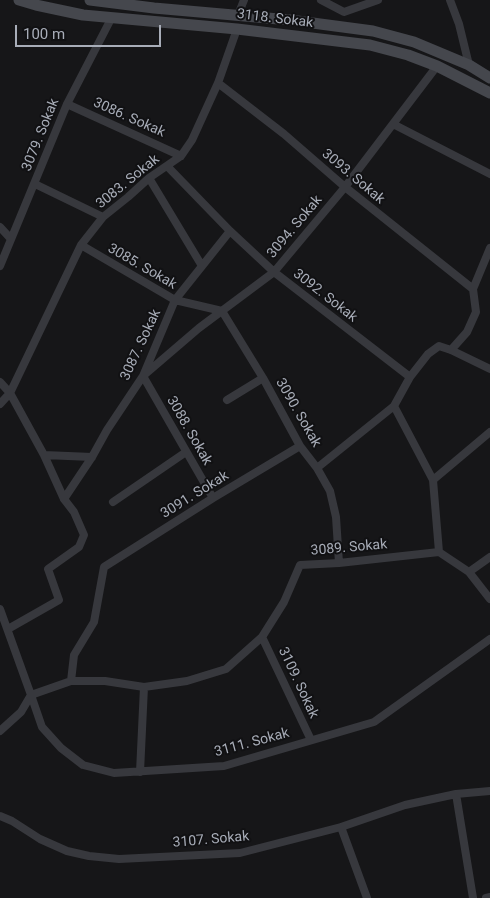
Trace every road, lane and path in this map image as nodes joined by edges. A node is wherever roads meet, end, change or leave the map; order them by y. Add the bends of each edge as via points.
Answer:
1 (19, 0) edge
2 (90, 0) edge
3 (244, 0) edge
4 (321, 0) edge
5 (378, 0) edge
6 (450, 0) edge
7 (238, 14) junction
8 (112, 17) junction
9 (237, 29) junction
10 (469, 65) junction
11 (437, 66) junction
12 (490, 78) edge
13 (218, 83) junction
14 (490, 93) edge
15 (67, 104) junction
16 (393, 124) junction
17 (181, 156) junction
18 (168, 166) junction
19 (490, 174) edge
20 (149, 178) junction
21 (35, 184) junction
22 (345, 187) junction
23 (103, 217) junction
24 (0, 227) edge
25 (230, 231) junction
26 (11, 239) junction
27 (81, 245) junction
28 (490, 248) edge
29 (0, 266) edge
30 (202, 266) junction
31 (274, 272) junction
32 (473, 289) junction
33 (174, 300) junction
34 (222, 311) junction
35 (451, 350) junction
36 (490, 368) edge
37 (143, 376) junction
38 (410, 377) junction
39 (263, 378) junction
40 (0, 382) edge
41 (10, 393) junction
42 (227, 400) dead end
43 (0, 404) edge
44 (394, 406) junction
45 (490, 432) edge
46 (300, 446) junction
47 (186, 452) junction
48 (44, 455) junction
49 (92, 457) junction
50 (317, 468) junction
51 (433, 480) junction
52 (64, 498) junction
53 (213, 498) junction
54 (113, 502) dead end
55 (440, 552) junction
56 (490, 557) edge
57 (339, 563) junction
58 (469, 572) junction
59 (490, 599) edge
60 (0, 609) edge
61 (8, 629) junction
62 (262, 637) junction
63 (490, 639) edge
64 (71, 681) junction
65 (144, 687) junction
66 (32, 695) junction
67 (0, 731) edge
68 (311, 740) junction
69 (140, 772) junction
70 (490, 791) edge
71 (456, 794) junction
72 (0, 816) edge
73 (341, 827) junction
74 (490, 897) edge
75 (368, 898) edge
76 (473, 898) edge
77 (486, 898) edge

1 - 8 main road, 3118. Sokak via 83,15
2 - 7 main road, 3118. Sokak
3 - 7 street
4 - 5 street via 344,12
6 - 10 street
7 - 10 main road, 3118. Sokak via 373,31 414,42
8 - 9 main road, 3118. Sokak
8 - 15 street, 3079. Sokak
9 - 11 main road, 3118. Sokak via 370,45
9 - 13 street, 3083. Sokak
10 - 12 main road, 3118. Sokak
11 - 14 main road, 3118. Sokak
11 - 16 street, 3094. Sokak
13 - 17 street, 3083. Sokak via 192,140
13 - 22 street, 3093. Sokak
15 - 17 street, 3086. Sokak
15 - 21 street, 3079. Sokak
16 - 19 street
16 - 22 street, 3094. Sokak
17 - 18 street, 3083. Sokak
18 - 20 street, 3083. Sokak
18 - 25 street, 3092. Sokak
20 - 23 street, 3083. Sokak
20 - 30 street
21 - 23 street
21 - 26 street, 3079. Sokak
22 - 31 street, 3094. Sokak
22 - 32 street, 3093. Sokak
23 - 27 street, 3083. Sokak
24 - 26 street
25 - 30 street, 3087. Sokak
25 - 31 street, 3092. Sokak
26 - 29 street, 3079. Sokak
27 - 33 street, 3085. Sokak
27 - 41 street, 3083. Sokak
28 - 32 street
30 - 33 street, 3087. Sokak
31 - 34 street, 3094. Sokak
31 - 38 street, 3092. Sokak
32 - 35 street via 476,312 467,332
33 - 34 street, 3085. Sokak
33 - 37 street, 3087. Sokak
34 - 37 street, 3094. Sokak
34 - 39 street, 3090. Sokak
35 - 36 street
35 - 38 street via 439,346 428,354
37 - 47 street, 3088. Sokak
37 - 49 street, 3087. Sokak
38 - 44 street
39 - 42 street
39 - 46 street, 3090. Sokak
40 - 41 street
41 - 43 street, 3083. Sokak
41 - 48 street
44 - 50 street
44 - 51 street
45 - 51 street
46 - 50 street, 3090. Sokak
46 - 53 street, 3091. Sokak
47 - 53 street, 3088. Sokak
47 - 54 street
48 - 49 street
48 - 52 street
49 - 52 street, 3087. Sokak
50 - 57 street, 3090. Sokak via 330,491 336,517
51 - 55 street
52 - 61 street via 84,536 79,547 48,569 58,600
53 - 64 street, 3091. Sokak via 104,568 94,622 74,654
55 - 57 street, 3089. Sokak
55 - 58 street
56 - 58 street
57 - 62 street, 3089. Sokak via 300,565 284,602
58 - 59 street
60 - 61 street, 3111. Sokak
61 - 66 street, 3111. Sokak
62 - 65 street, 3089. Sokak via 226,669 187,681
62 - 68 street, 3109. Sokak
63 - 68 street, 3111. Sokak via 374,722
64 - 65 street, 3089. Sokak via 105,681
64 - 66 street, 3089. Sokak
65 - 69 street
66 - 67 street via 21,712
66 - 69 street, 3111. Sokak via 42,727 83,765 114,773
68 - 69 street, 3111. Sokak via 224,766
70 - 71 street, 3107. Sokak
71 - 73 street, 3107. Sokak via 405,805
71 - 76 street
72 - 73 street, 3107. Sokak via 67,851 119,859 240,853
73 - 75 street
74 - 77 street

